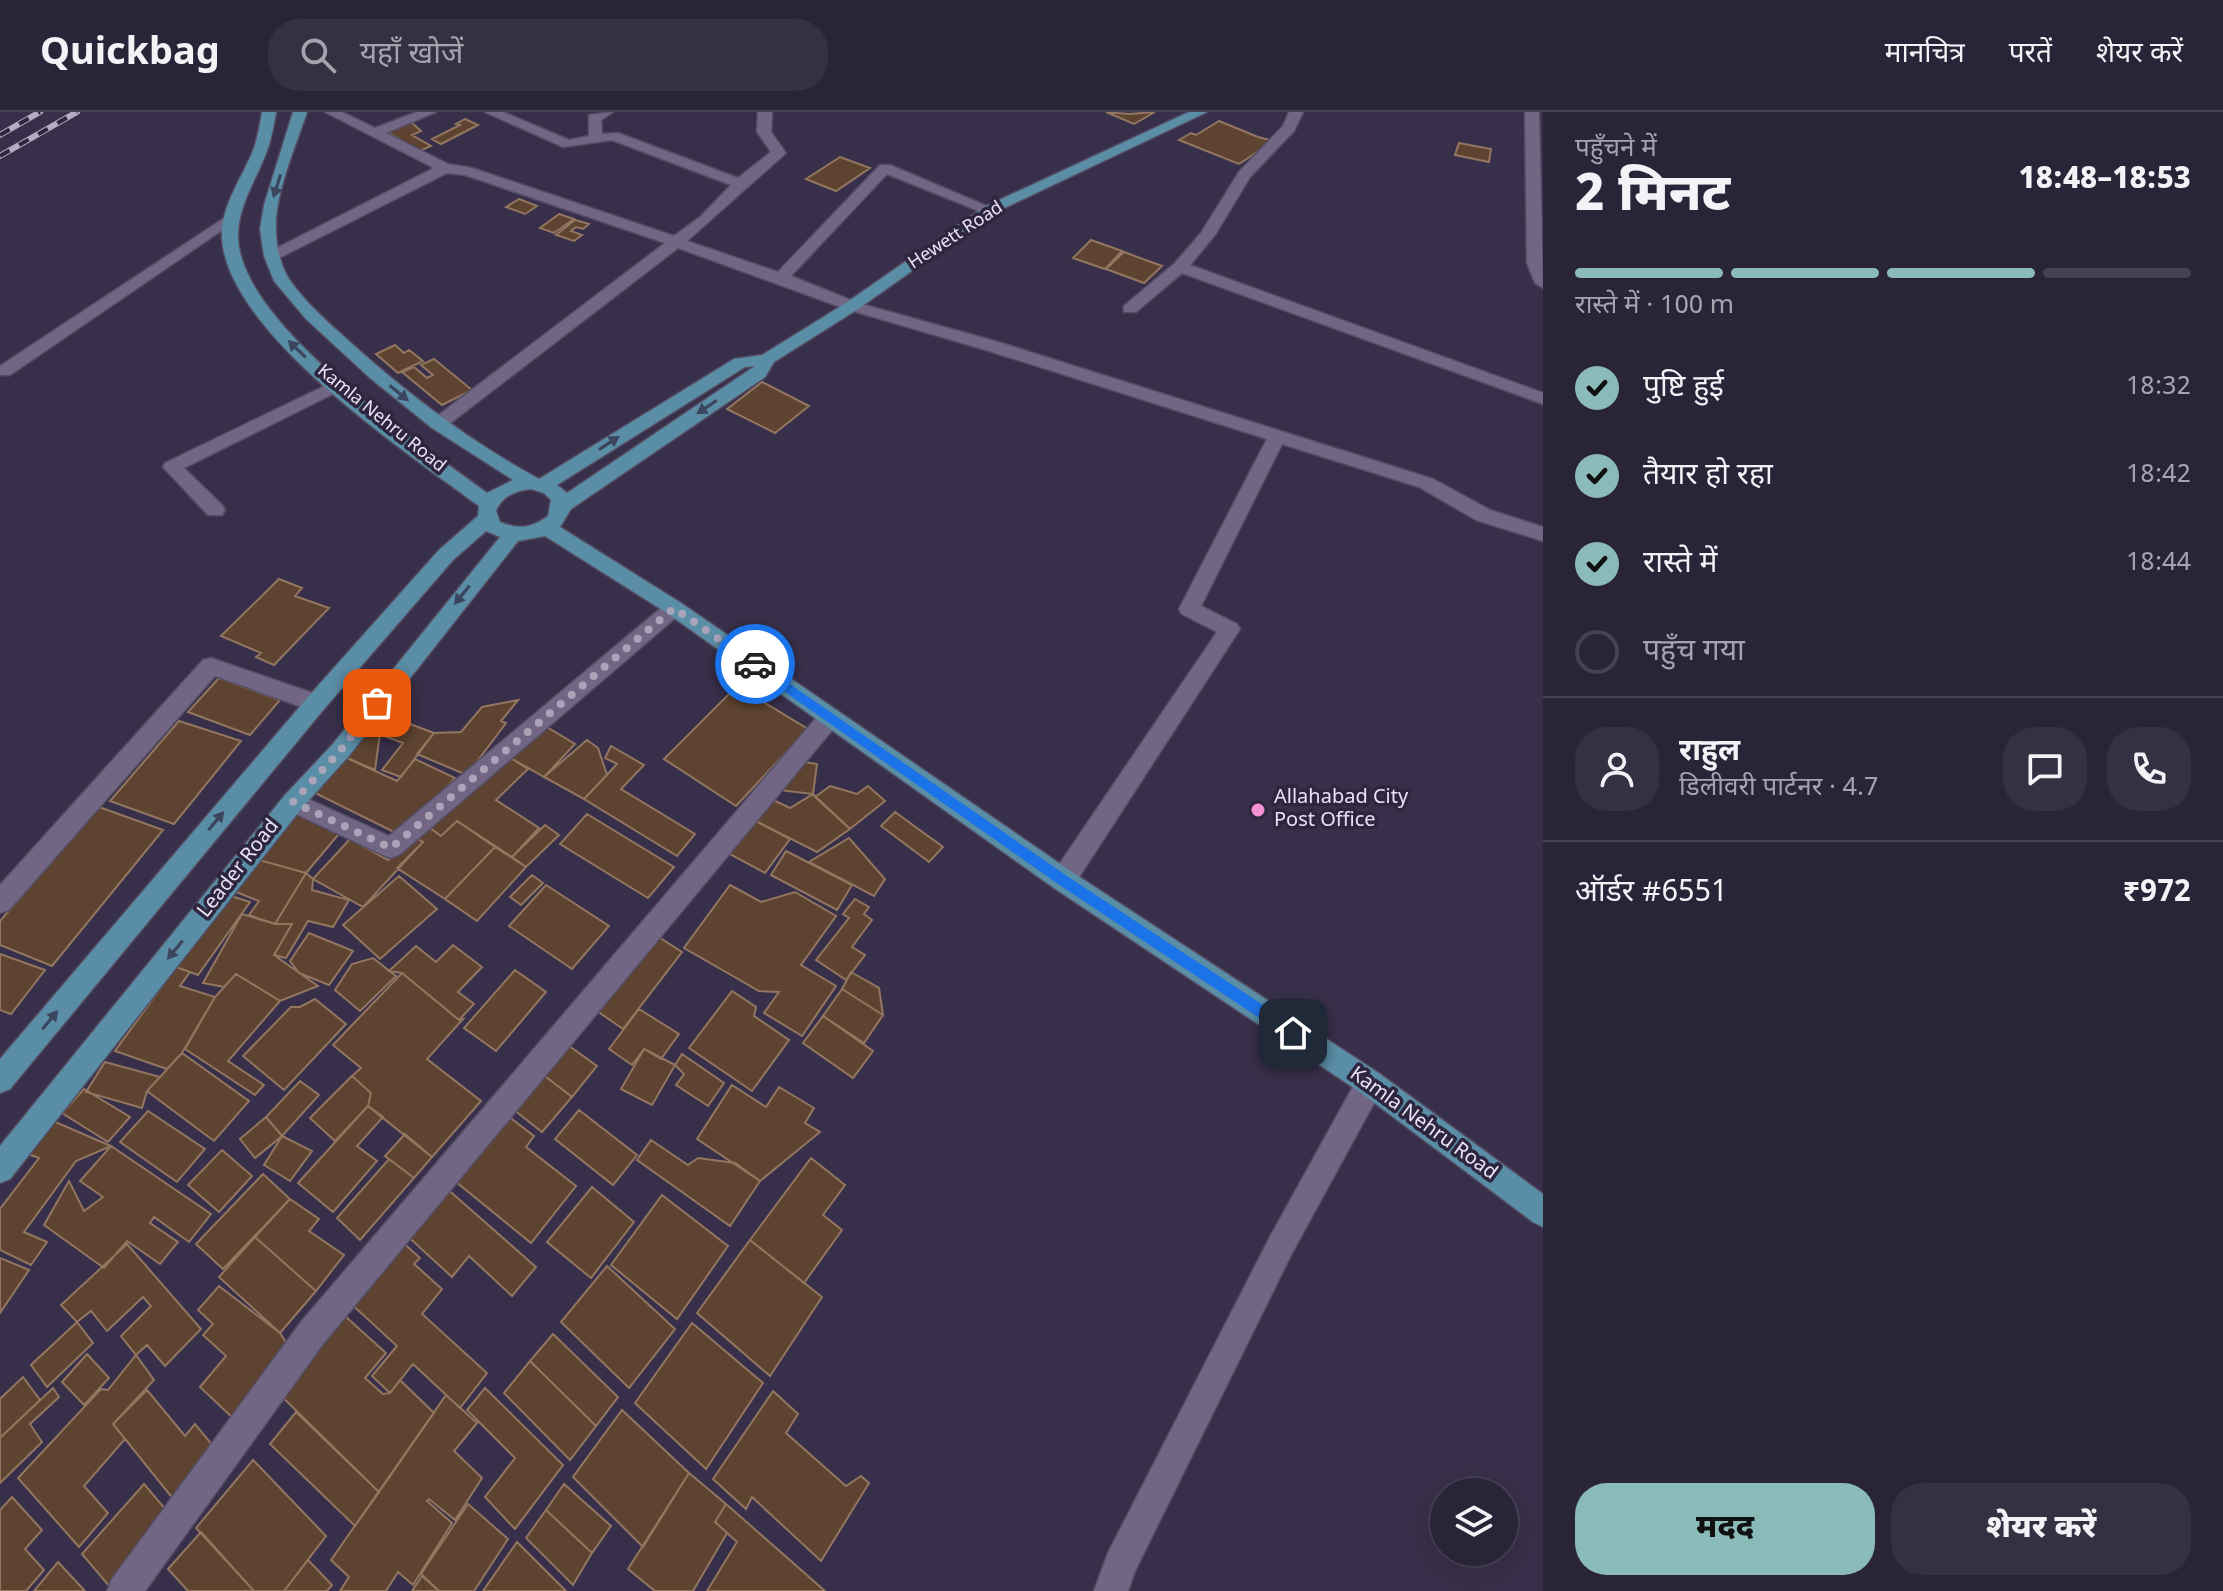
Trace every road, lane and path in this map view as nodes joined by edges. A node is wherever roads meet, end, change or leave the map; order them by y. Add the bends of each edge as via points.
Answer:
1 (269, 112) edge
2 (300, 112) edge
3 (332, 112) edge
4 (429, 112) edge
5 (492, 112) edge
6 (606, 112) edge
7 (765, 112) edge
8 (1200, 112) edge
9 (1296, 112) edge
10 (1532, 112) edge
11 (375, 133) junction
12 (596, 139) junction
13 (445, 168) junction
14 (740, 184) junction
15 (989, 210) junction
16 (232, 217) junction
17 (676, 244) junction
18 (272, 256) junction
19 (1180, 267) junction
20 (781, 278) junction
21 (1543, 283) edge
22 (852, 306) junction
23 (1130, 309) dead end
24 (767, 359) junction
25 (4, 371) dead end
26 (335, 386) junction
27 (1543, 399) edge
28 (438, 424) junction
29 (1277, 436) junction
30 (537, 484) junction
31 (563, 505) junction
32 (215, 510) dead end
33 (488, 511) junction
34 (547, 528) junction
35 (1543, 534) edge
36 (512, 535) junction
37 (674, 608) junction
38 (316, 703) junction
39 (830, 717) junction
40 (293, 802) junction
41 (1063, 880) junction
42 (0, 902) edge
43 (0, 1080) edge
44 (1370, 1083) junction
45 (0, 1169) edge
46 (1543, 1212) edge
47 (124, 1591) edge
48 (1111, 1591) edge

1 - 16 main road, Kamla Nehru Road via 262,145
2 -> 18 main road, Kamla Nehru Road via 271,205
3 - 11 street
4 - 11 street
5 - 12 street via 568,144
6 - 12 street via 594,118
7 - 14 street via 764,132 779,153
8 - 15 main road, Hewett Road
9 - 19 street
10 - 21 street via 1535,263
11 - 13 street
12 - 14 street via 613,136
13 - 17 street via 467,171
13 - 18 street
14 - 17 street
15 - 20 street via 885,168
15 - 22 main road, Hewett Road
16 - 25 street
26 -> 16 main road, Kamla Nehru Road via 278,331 249,291 229,242
17 - 20 street
17 - 28 street
18 -> 28 main road, Kamla Nehru Road via 282,281 312,316
19 - 23 street
19 - 27 street
20 - 22 street
22 - 24 main road, Hewett Road
22 - 29 street
30 -> 24 main road, Hewett Road via 740,363
24 -> 31 main road, Hewett Road via 759,373
26 - 32 street via 172,467
26 - 33 main road, Kamla Nehru Road
28 - 30 main road, Kamla Nehru Road
29 - 35 street via 1426,483 1483,515
29 - 41 street via 1189,609 1230,629
30 - 31 main road via 561,496
30 - 33 main road via 505,488
31 - 34 main road
33 - 36 main road via 500,532
33 - 38 main road
34 - 36 main road
34 - 37 main road, Kamla Nehru Road
36 -> 40 main road, Leader Road
37 - 39 main road, Kamla Nehru Road
37 - 40 street via 391,848
38 - 42 street via 211,666
43 -> 38 main road
39 - 41 main road, Kamla Nehru Road
39 - 47 street via 312,1333
40 -> 45 main road, Leader Road
41 - 44 main road, Kamla Nehru Road
44 - 46 main road, Kamla Nehru Road
44 - 48 street via 1281,1245

